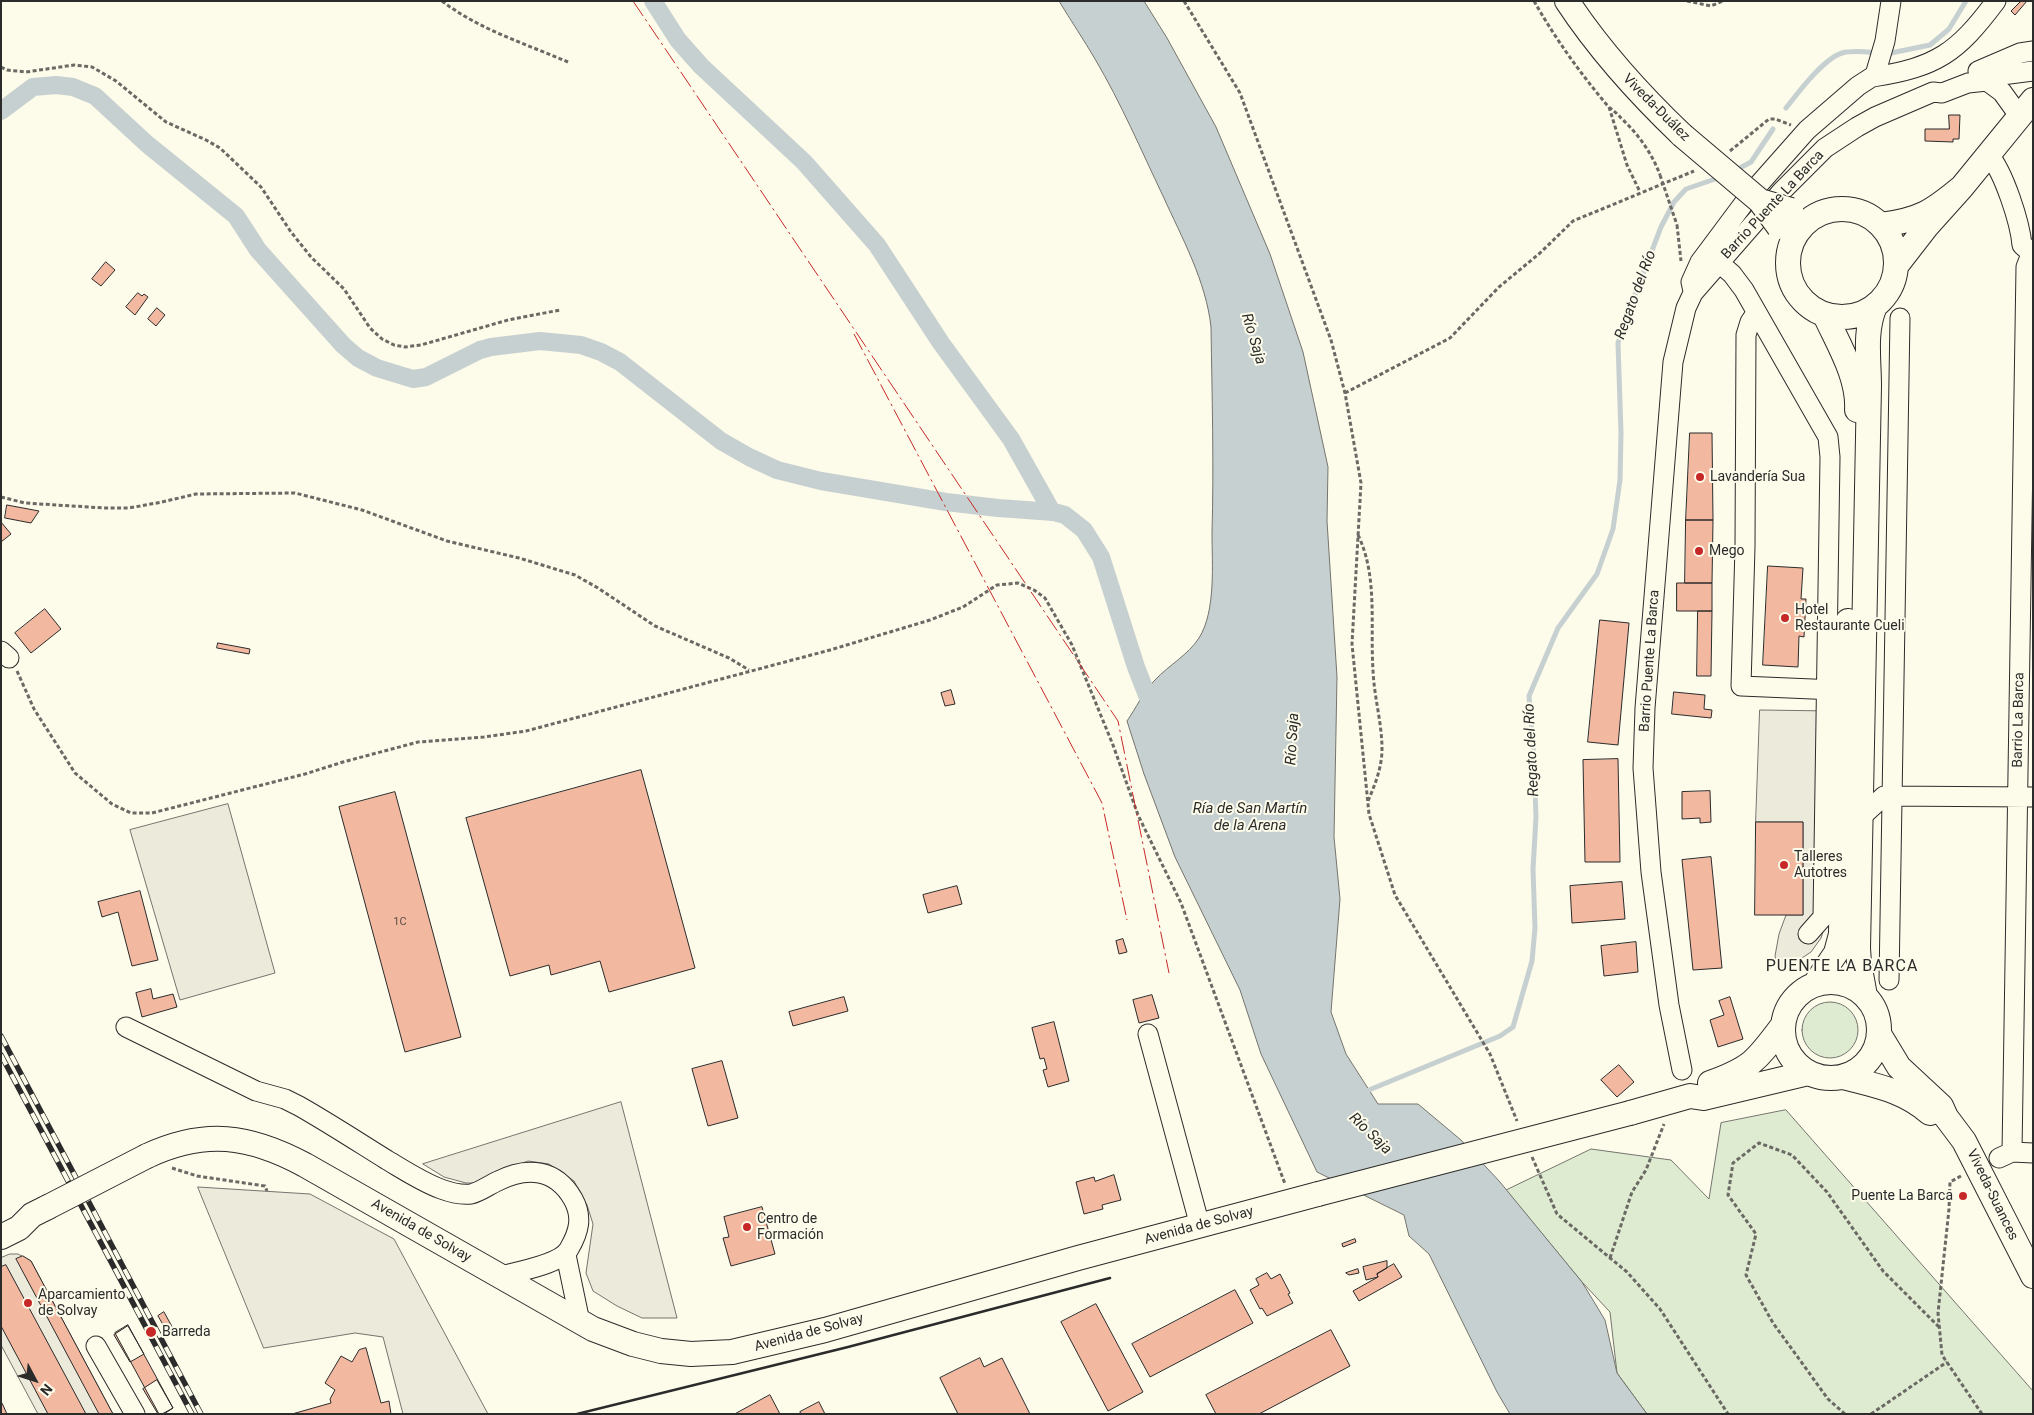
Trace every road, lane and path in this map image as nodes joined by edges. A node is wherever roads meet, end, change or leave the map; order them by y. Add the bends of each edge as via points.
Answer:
1 (442, 1) edge
2 (1184, 1) edge
3 (1534, 1) edge
4 (1567, 1) edge
5 (1687, 1) edge
6 (1723, 1) edge
7 (1891, 1) edge
8 (1996, 1) edge
9 (2033, 39) edge
10 (2026, 52) edge
11 (568, 62) dead end
12 (1, 67) edge
13 (1876, 69) junction
14 (2033, 71) edge
15 (1987, 81) junction
16 (1933, 92) junction
17 (1609, 106) junction
18 (2023, 116) edge
19 (1804, 134) junction
20 (1723, 155) dead end
21 (1989, 155) junction
22 (1701, 167) dead end
23 (1962, 187) junction
24 (1640, 192) junction
25 (1794, 225) junction
26 (1881, 225) junction
27 (2032, 251) edge
28 (1718, 262) junction
29 (1896, 266) junction
30 (1692, 287) junction
31 (1875, 306) junction
32 (560, 310) dead end
33 (1756, 313) junction
34 (1825, 315) junction
35 (1900, 318) dead end
36 (1345, 393) junction
37 (1, 497) edge
38 (1358, 534) junction
39 (5, 655) edge
40 (750, 671) junction
41 (1835, 689) junction
42 (1874, 789) junction
43 (2025, 797) edge
44 (1368, 801) junction
45 (1842, 888) junction
46 (1808, 934) dead end
47 (1889, 980) dead end
48 (1815, 984) junction
49 (1866, 996) junction
50 (1782, 1025) junction
51 (126, 1027) dead end
52 (1148, 1034) dead end
53 (1879, 1034) junction
54 (1682, 1070) dead end
55 (1808, 1073) junction
56 (1843, 1077) junction
57 (1682, 1099) junction
58 (1946, 1117) junction
59 (1520, 1128) dead end
60 (2033, 1153) edge
61 (1531, 1155) dead end
62 (147, 1156) junction
63 (1997, 1159) junction
64 (267, 1191) dead end
65 (1291, 1202) junction
66 (40, 1211) junction
67 (1, 1222) edge
68 (1200, 1226) junction
69 (1, 1237) edge
70 (566, 1255) junction
71 (1610, 1258) junction
72 (500, 1276) junction
73 (2033, 1276) edge
74 (580, 1322) junction
75 (1939, 1327) junction
76 (96, 1346) dead end
77 (1947, 1362) junction
78 (135, 1414) edge
79 (1728, 1414) edge
80 (1845, 1414) edge
81 (1871, 1414) edge
82 (1982, 1414) edge

1 - 11 path via 478,23
2 - 36 path via 1240,93 1331,340
3 - 17 path via 1550,30
4 - 25 main road, Viveda-Duález, bridge via 1610,61 1644,98 1722,170
5 - 6 path via 1711,6
7 - 13 street via 1885,40
8 - 13 street via 1977,26 1950,52 1926,65
9 - 10 street
10 - 16 street, Barrio Puente La Barca via 1938,85
12 - 32 path via 26,72 74,65 92,67 116,81 166,122 220,148 261,187 296,238 344,289 370,328 394,345 421,345 508,320
13 - 19 street
14 - 15 street, Barrio Puente La Barca via 1994,76
15 - 16 street, Barrio Puente La Barca via 1971,82 1942,93
15 - 18 street via 2002,92
16 - 28 street, Barrio Puente La Barca via 1875,117 1825,148
17 - 24 path
17 - 30 path, bridge via 1654,157 1677,225 1681,264
18 - 21 main road
19 - 20 path via 1791,125 1768,119
19 - 30 street via 1752,191 1711,245 1700,262
21 - 23 main road
21 - 27 street, Barrio La Barca via 2008,194 2021,230 2022,245
22 - 24 path
23 - 26 main road via 1922,216
23 - 29 main road
24 - 36 path via 1573,221 1499,287 1450,338
25 - 26 main road via 1830,210 1849,209 1866,214
25 - 34 main road via 1788,261 1790,279 1797,294 1810,307
26 - 29 main road via 1892,240
27 - 43 street, Barrio La Barca via 2026,267
28 - 30 street, Barrio Puente La Barca
28 - 33 street, Barrio Puente La Barca via 1736,279
29 - 31 main road via 1895,277 1887,293
30 - 54 street, Barrio Puente La Barca via 1673,362 1643,768 1651,872
31 - 34 main road via 1860,314
31 - 42 main road via 1867,338
33 - 41 street, Barrio Puente La Barca via 1828,437
33 - 41 street via 1746,335 1741,686
34 - 41 main road via 1845,358 1857,406
35 - 42 street
36 - 38 path via 1360,483
37 - 40 path via 25,503 130,508 196,494 295,493 362,510 448,541 575,575 655,626 729,658
38 - 44 path via 1352,644
38 - 44 path via 1369,568 1373,670 1382,751 1377,780
39 - 40 path via 19,673 34,709 75,773 112,804 131,813 152,813 418,742 526,731
40 - 65 path via 930,620 963,607 997,585 1018,583 1045,598 1072,645 1138,815 1181,903
41 - 42 main road via 1849,693 1853,700 1852,756 1855,771
41 - 45 main road
41 - 46 street, Barrio Puente La Barca via 1823,917
42 - 43 street
42 - 45 main road via 1852,801 1851,867
42 - 47 street
42 - 49 main road via 1860,818 1858,956
43 - 63 street, Barrio La Barca
44 - 59 path via 1369,814 1395,895 1490,1054
45 - 48 main road via 1842,926 1838,947
48 - 49 main road via 1846,984
48 - 50 main road via 1793,1000
49 - 53 main road via 1876,1014
50 - 55 main road via 1788,1053
50 - 57 main road via 1762,1053 1746,1068 1700,1086
51 - 70 street via 256,1091 299,1106 442,1190 471,1194 513,1174 527,1172 556,1178 574,1199 580,1220
52 - 68 street
53 - 56 main road via 1870,1058 1858,1070
53 - 58 main road, Viveda-Suances via 1899,1067 1941,1106
55 - 56 main road via 1829,1079
55 - 57 main road via 1703,1098
56 - 58 main road, Viveda-Suances via 1896,1091 1934,1115
57 - 65 main road, Avenida de Solvay, bridge
57 - 71 path via 1632,1192
58 - 63 main road, Viveda-Suances via 1961,1135
60 - 63 street
61 - 71 path via 1557,1214
62 - 64 path via 197,1176 265,1186
62 - 66 main road, Avenida de Solvay, bridge
62 - 72 main road, Avenida de Solvay via 172,1145 205,1138 227,1138 264,1146 305,1165
63 - 73 main road, Viveda-Suances via 2010,1234
63 - 75 path via 1950,1182
65 - 68 main road, Avenida de Solvay
66 - 67 main road
66 - 69 main road via 20,1228
68 - 74 main road, Avenida de Solvay via 825,1330 732,1352 691,1354 655,1349 620,1340
70 - 72 street
70 - 74 street
71 - 79 path via 1660,1309
72 - 74 main road, Avenida de Solvay
75 - 77 path via 1942,1355
75 - 80 path via 1883,1271 1827,1192 1792,1155 1759,1143 1733,1163 1728,1196 1756,1234 1746,1275 1773,1323 1828,1399
76 - 78 street
77 - 81 path
77 - 82 path

